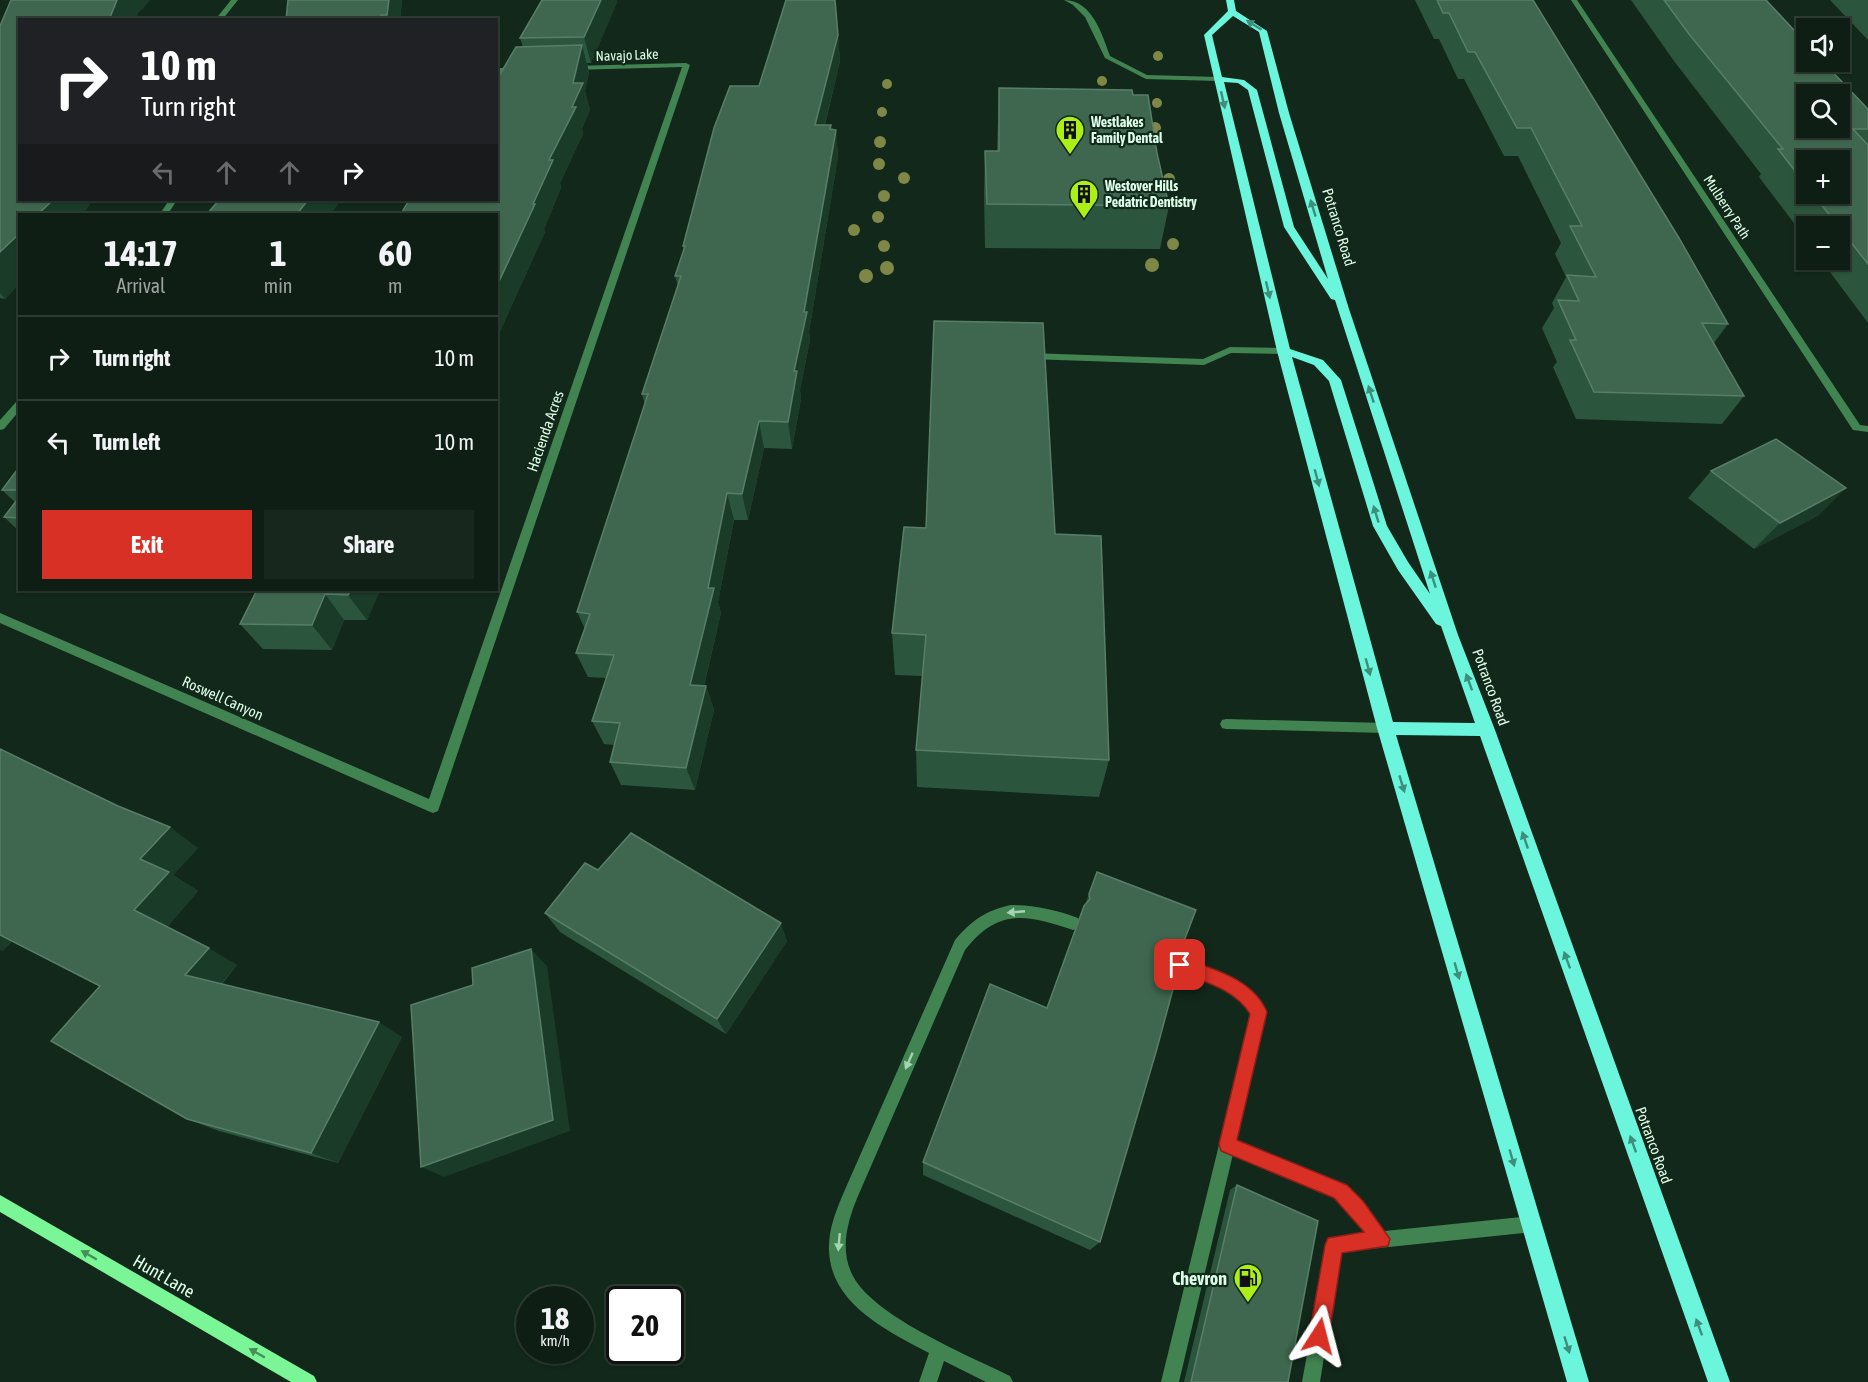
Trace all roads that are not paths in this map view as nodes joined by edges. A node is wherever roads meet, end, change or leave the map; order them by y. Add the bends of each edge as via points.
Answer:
1 (236, 0) edge
2 (1067, 0) edge
3 (1574, 0) edge
4 (1231, 6) edge
5 (220, 18) edge
6 (686, 65) joint
7 (567, 68) edge
8 (532, 69) edge
9 (498, 70) edge
10 (1218, 79) junction
11 (1343, 309) junction
12 (1283, 351) junction
13 (1013, 356) edge
14 (18, 405) edge
15 (0, 427) edge
16 (1862, 428) edge
17 (0, 618) edge
18 (1451, 635) junction
19 (1226, 724) dead end
20 (1385, 728) junction
21 (1486, 730) junction
22 (433, 807) joint
23 (1073, 923) dead end
24 (1180, 965) edge
25 (1227, 1144) junction
26 (0, 1203) edge
27 (1532, 1224) junction
28 (1381, 1239) junction
29 (939, 1350) junction
30 (308, 1382) edge
31 (928, 1382) edge
32 (1004, 1382) edge
33 (1170, 1382) edge
34 (1311, 1382) edge
35 (1578, 1382) edge
36 (1719, 1382) edge

1 - 5 street
2 - 10 street via 1074,2 1094,24 1107,57 1146,77
3 - 16 street, Mulberry Path
4 - 10 main road, Potranco Road via 1208,35
11 -> 4 main road, Potranco Road via 1263,30
6 - 7 street, Navajo Lake
6 - 22 street, Hacienda Acres
8 - 9 street
10 - 11 main road via 1239,80 1252,90 1289,227
10 -> 12 main road, Potranco Road
18 -> 11 main road, Potranco Road
12 - 13 street via 1230,350 1204,362
18 -> 12 main road via 1380,526 1335,380 1325,365 1305,355
12 -> 20 main road, Potranco Road
14 - 15 street
17 - 22 street, Roswell Canyon
21 -> 18 main road, Potranco Road
19 - 20 street
20 - 21 main road
20 -> 27 main road, Potranco Road
36 -> 21 main road, Potranco Road
23 -> 29 street via 1041,913 1012,911 988,918 968,932 846,1206 838,1254 845,1278 858,1300
24 - 25 street via 1230,985 1250,998 1258,1012
25 - 28 street via 1341,1192
25 - 33 street
30 -> 26 main road, Hunt Lane
27 - 28 street
27 -> 35 main road, Potranco Road
28 - 34 street via 1334,1245
29 - 31 street
29 - 32 street

